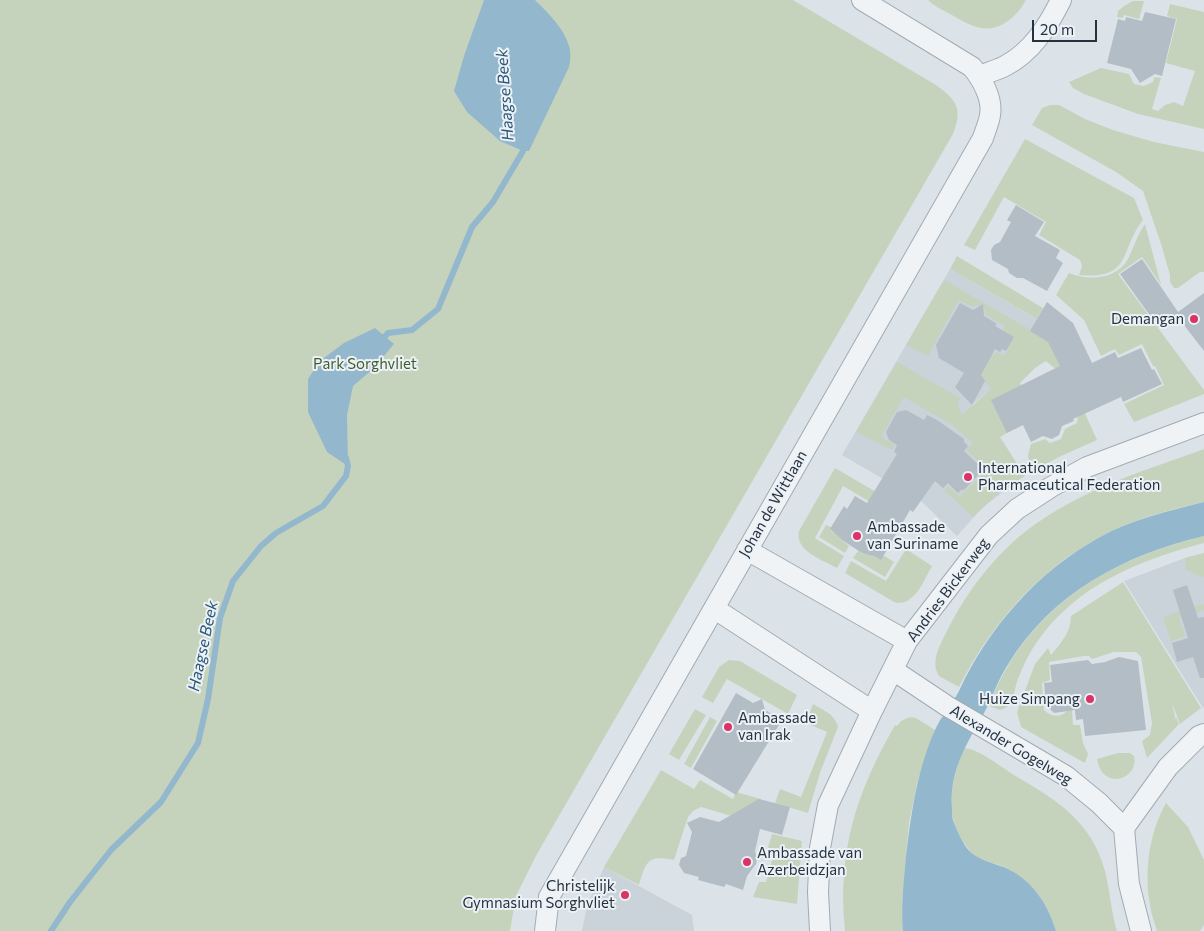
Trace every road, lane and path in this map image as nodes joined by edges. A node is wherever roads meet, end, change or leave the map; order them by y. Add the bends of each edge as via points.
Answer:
1 (862, 0) edge
2 (1061, 0) edge
3 (979, 76) junction
4 (1204, 422) edge
5 (746, 550) junction
6 (715, 609) junction
7 (907, 641) junction
8 (893, 670) junction
9 (872, 711) junction
10 (1204, 734) edge
11 (1124, 828) junction
12 (545, 931) edge
13 (820, 931) edge
14 (1141, 931) edge

1 - 3 street via 948,51 972,67
2 - 3 street via 1032,47 1005,66
3 - 5 street, Johan de Wittlaan via 990,101 991,113 983,138
4 - 7 street, Andries Bickerweg via 1087,467 1017,509 989,535
5 - 6 street, Johan de Wittlaan
5 - 7 street
6 - 9 street
6 - 12 street, Johan de Wittlaan via 549,897
7 - 8 street, Andries Bickerweg
8 - 9 street, Andries Bickerweg
8 - 11 street, Alexander Gogelweg via 1066,776
9 - 13 street, Andries Bickerweg via 828,805 820,848
10 - 11 street via 1168,767
11 - 14 street via 1129,884

